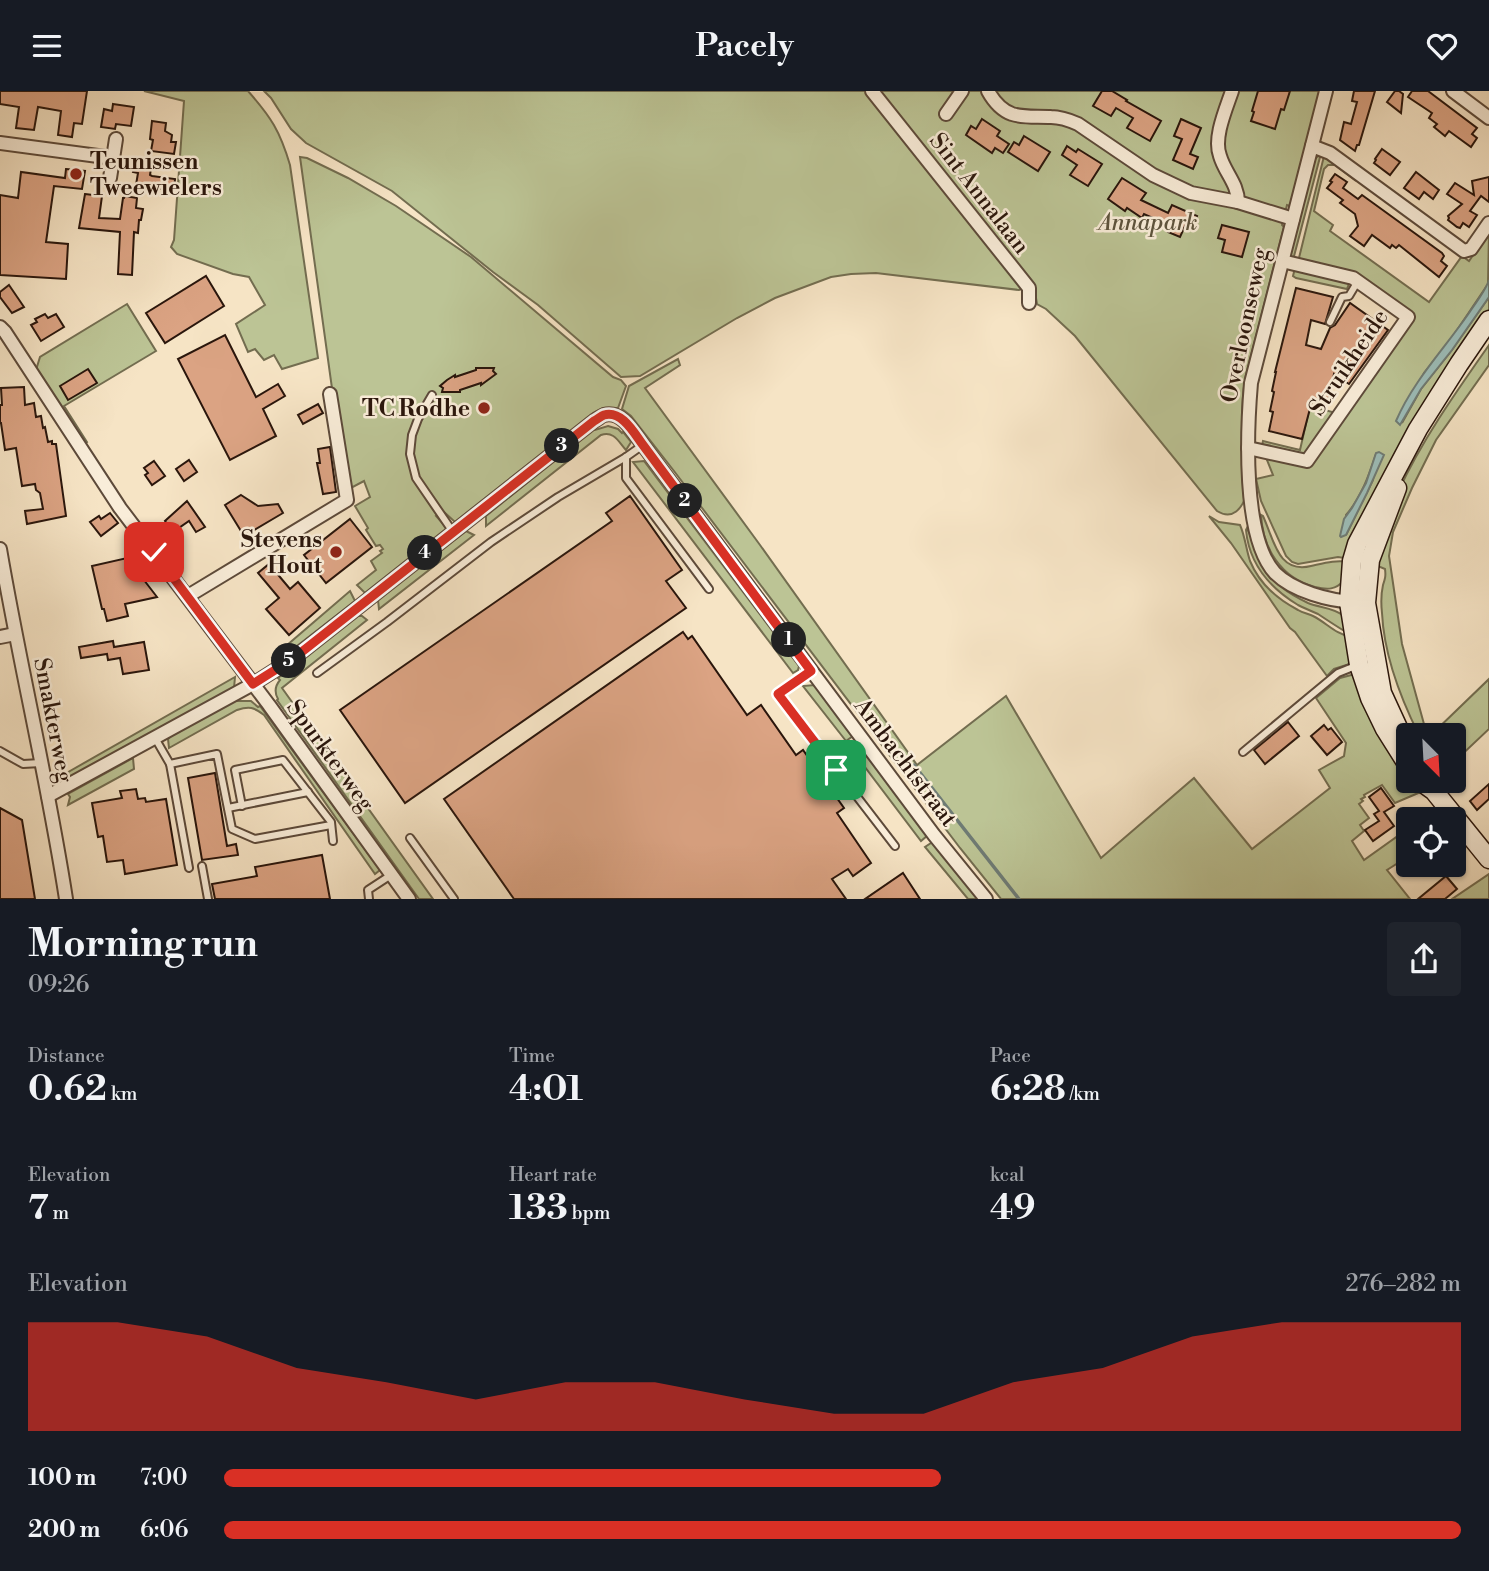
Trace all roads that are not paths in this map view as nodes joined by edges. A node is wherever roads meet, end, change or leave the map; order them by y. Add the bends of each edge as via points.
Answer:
1 (872, 91) edge
2 (962, 91) edge
3 (988, 91) edge
4 (1232, 91) edge
5 (1326, 91) edge
6 (1452, 91) edge
7 (946, 114) dead end
8 (1489, 118) edge
9 (116, 139) dead end
10 (0, 143) edge
11 (1312, 146) junction
12 (113, 158) junction
13 (110, 179) dead end
14 (1238, 202) junction
15 (1293, 219) junction
16 (1489, 223) edge
17 (1282, 261) junction
18 (1358, 281) junction
19 (1029, 303) dead end
20 (1489, 320) edge
21 (1330, 321) dead end
22 (0, 327) edge
23 (1489, 339) edge
24 (330, 394) dead end
25 (432, 395) dead end
26 (643, 445) junction
27 (1248, 448) junction
28 (626, 457) junction
29 (453, 532) junction
30 (0, 549) edge
31 (709, 589) dead end
32 (188, 596) junction
33 (1357, 602) junction
34 (15, 634) junction
35 (0, 637) edge
36 (1368, 664) junction
37 (811, 671) junction
38 (317, 673) dead end
39 (253, 684) junction
40 (1396, 725) edge
41 (155, 738) junction
42 (1396, 746) edge
43 (0, 751) edge
44 (1243, 752) dead end
45 (41, 763) junction
46 (170, 764) junction
47 (308, 792) junction
48 (1435, 793) edge
49 (48, 796) junction
50 (242, 806) junction
51 (228, 808) junction
52 (331, 825) junction
53 (410, 838) dead end
54 (333, 841) dead end
55 (895, 846) dead end
56 (1489, 859) edge
57 (202, 866) dead end
58 (189, 868) dead end
59 (392, 875) junction
60 (66, 899) edge
61 (208, 899) edge
62 (369, 899) edge
63 (409, 899) edge
64 (454, 899) edge
65 (986, 899) edge

1 - 19 street, Sint Annalaan via 1029,288
2 - 7 street
3 - 14 street via 1012,114 1066,119 1153,175 1191,193
4 - 14 street via 1218,153 1236,186
5 - 11 street, Overloonseweg
6 - 8 street
9 - 12 street
10 - 12 street
11 - 15 street, Overloonseweg
11 - 16 street via 1330,153 1464,251 1471,249
12 - 13 street
14 - 15 street
15 - 17 street, Overloonseweg
17 - 18 street, Struikheide
17 - 27 street, Overloonseweg via 1251,383
18 - 21 lane via 1349,296 1342,297
18 - 27 street, Struikheide via 1408,317 1307,461
20 - 33 street via 1418,429 1357,544 1352,561
22 - 32 street, Spurkterweg via 120,508
23 - 33 street via 1397,486
24 - 32 street via 347,501
25 - 29 lane via 412,435 410,454 415,478
26 - 28 lane
26 - 29 street, Ambachtstraat via 624,421 605,415
26 - 37 street, Ambachtstraat
27 - 33 street, Overloonseweg via 1247,519 1274,572 1315,595
28 - 31 lane via 626,478
28 - 38 lane via 491,542
29 - 39 street via 294,658
30 - 34 street, Smakterweg
32 - 39 street, Spurkterweg
33 - 36 street
34 - 35 street
34 - 45 street, Smakterweg
36 - 40 street
36 - 42 street via 1370,698
36 - 44 lane via 1338,673
37 - 55 lane via 778,694
37 - 65 street, Ambachtstraat
39 - 41 street
39 - 59 street, Spurkterweg
41 - 46 lane
41 - 49 street
43 - 45 lane via 23,764
45 - 49 street, Smakterweg
46 - 51 lane via 218,754
46 - 58 lane
47 - 50 lane
47 - 50 lane via 283,760 235,770
47 - 52 lane
48 - 56 street
49 - 60 street, Smakterweg
50 - 51 lane
51 - 52 lane via 232,829 254,839
52 - 54 lane
53 - 64 lane
57 - 61 lane
59 - 62 lane via 368,890
59 - 63 street, Spurkterweg

